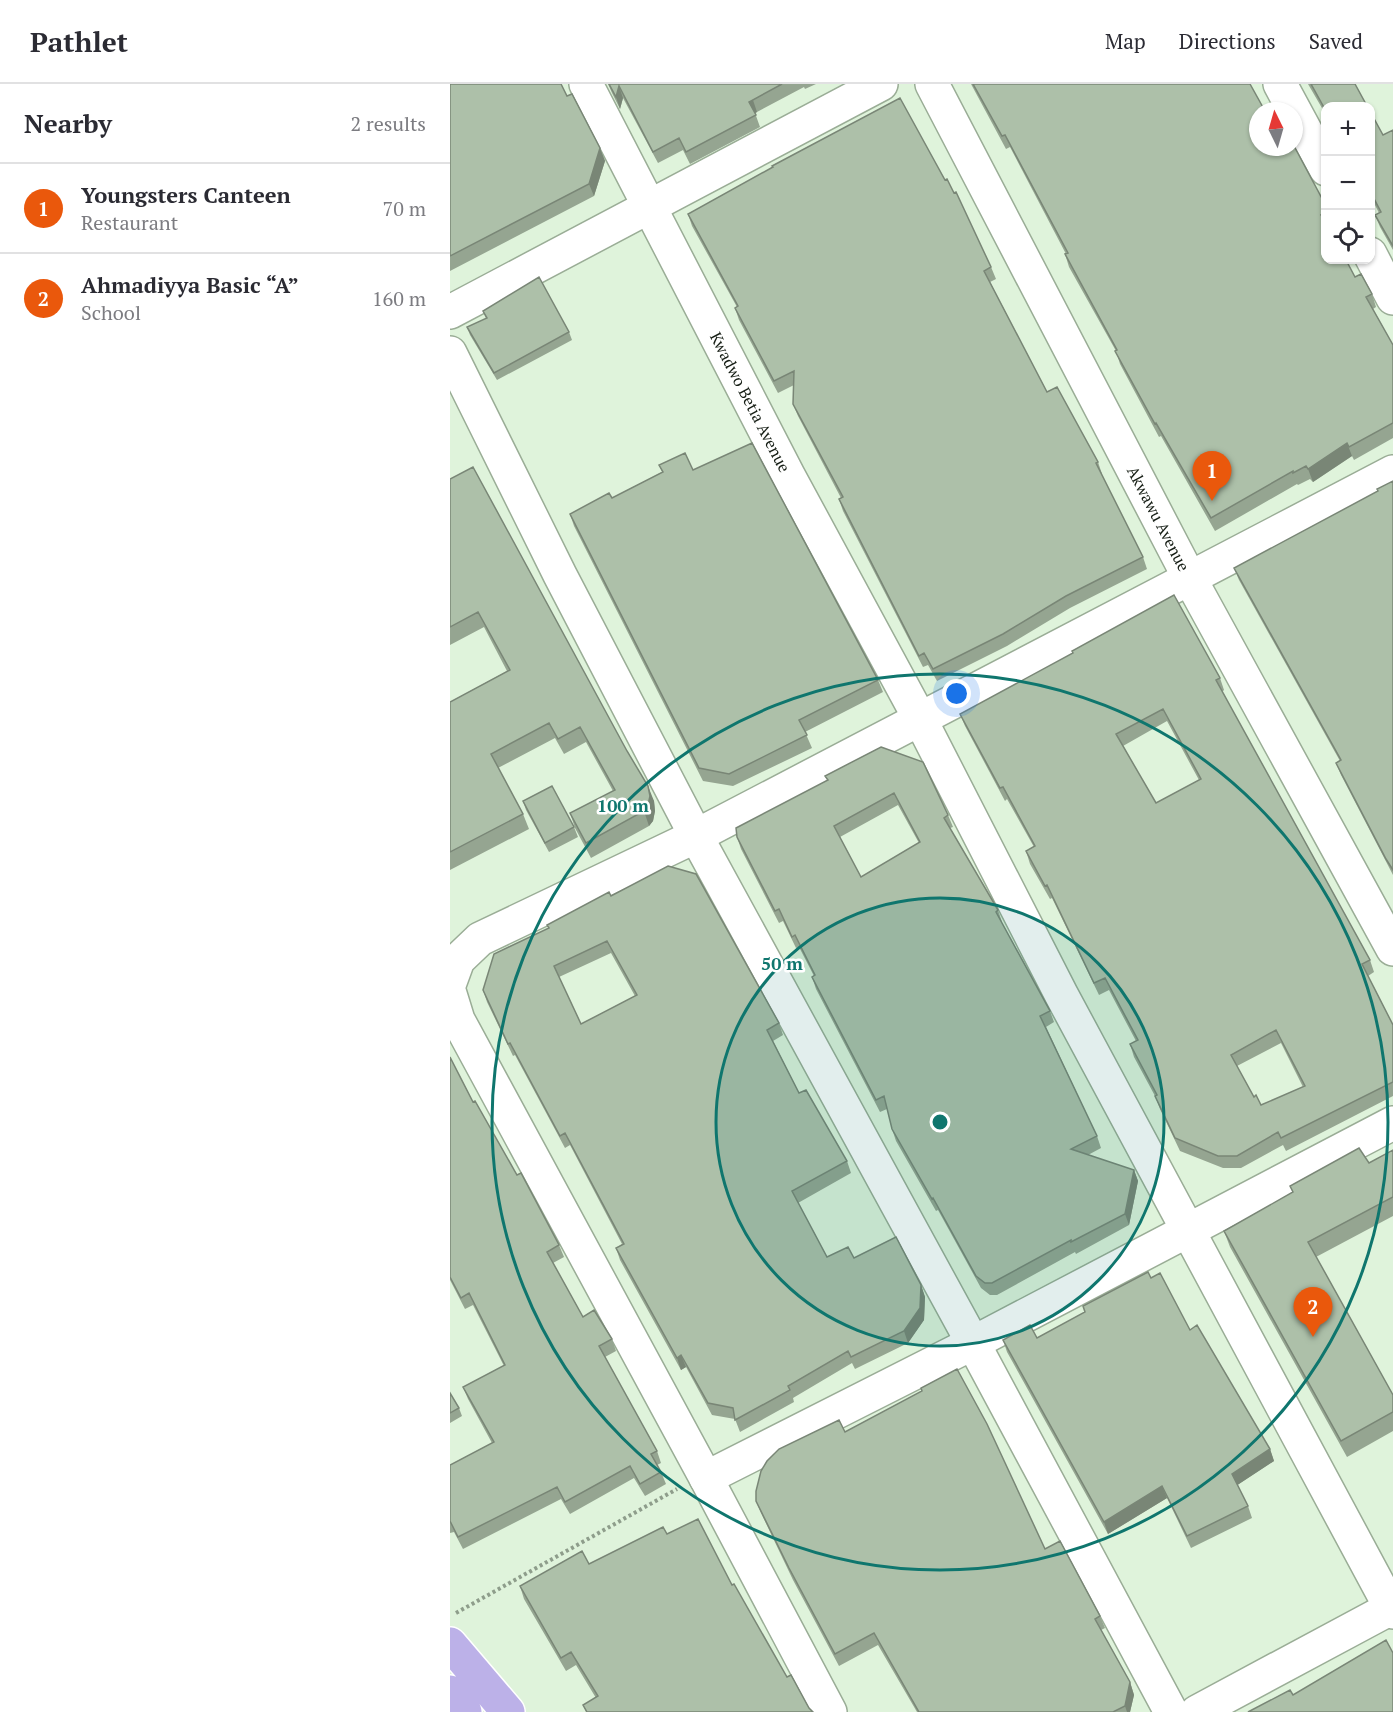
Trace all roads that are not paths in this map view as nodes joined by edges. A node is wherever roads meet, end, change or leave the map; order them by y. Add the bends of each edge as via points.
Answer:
1 (586, 84) edge
2 (881, 84) edge
3 (932, 84) edge
4 (1280, 84) edge
5 (1321, 159) edge
6 (651, 206) junction
7 (1375, 262) edge
8 (1393, 298) edge
9 (450, 312) edge
10 (450, 353) edge
11 (1393, 472) edge
12 (1189, 576) junction
13 (920, 718) junction
14 (696, 836) junction
15 (1393, 949) edge
16 (450, 982) edge
17 (450, 994) edge
18 (1393, 1123) edge
19 (1188, 1230) junction
20 (973, 1343) junction
21 (705, 1476) junction
22 (1392, 1610) edge
23 (450, 1644) edge
24 (450, 1692) edge
25 (465, 1712) edge
26 (508, 1712) edge
27 (830, 1712) edge
28 (1171, 1712) edge
29 (1197, 1712) edge

1 - 6 street, Kwadwo Betia Avenue
2 - 6 street
3 - 12 street, Akwawu Avenue
4 - 5 street
6 - 9 street
6 - 13 street, Kwadwo Betia Avenue via 788,475
7 - 8 street
10 - 14 street
11 - 12 street
12 - 13 street
12 - 15 street, Akwawu Avenue
13 - 14 street
13 - 19 street, Kwadwo Betia Avenue via 1061,994
14 - 16 street via 480,939 458,960
14 - 20 street
17 - 21 street via 458,1020
18 - 19 street
19 - 20 street
19 - 22 street, Kwadwo Betia Avenue
20 - 21 street
20 - 28 street
21 - 27 street
22 - 29 street
23 - 26 main road
24 - 25 main road

